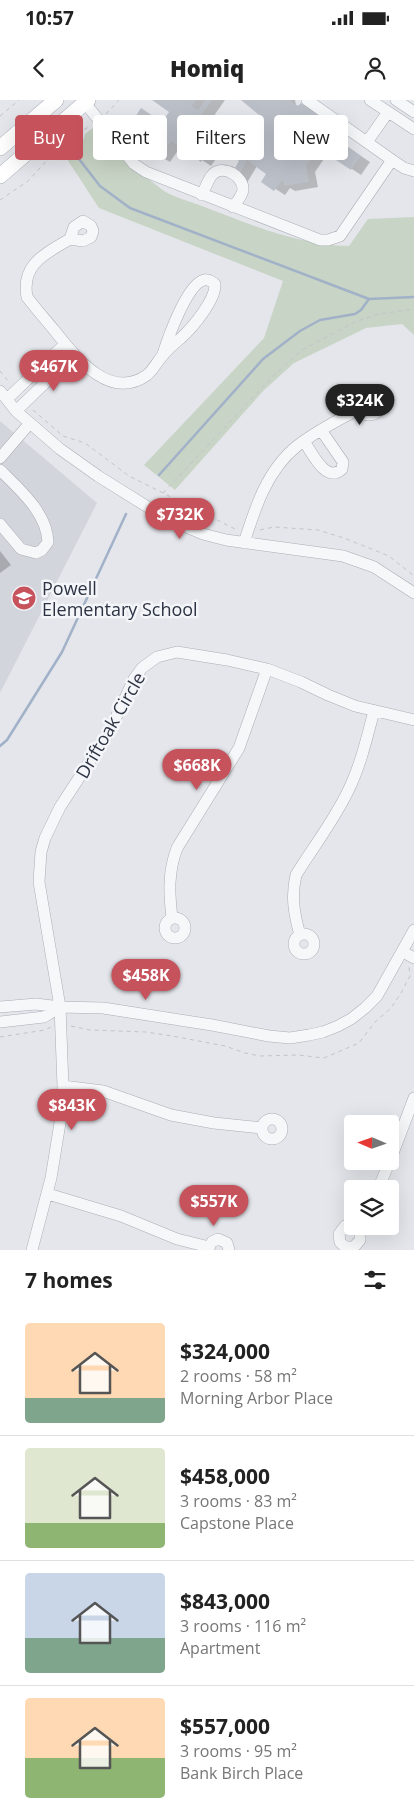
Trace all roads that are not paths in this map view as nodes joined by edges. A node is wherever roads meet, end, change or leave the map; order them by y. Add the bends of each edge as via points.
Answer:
1 (56, 100) edge
2 (307, 100) edge
3 (370, 100) edge
4 (396, 100) edge
5 (86, 102) edge
6 (388, 112) junction
7 (414, 112) edge
8 (414, 129) edge
9 (367, 142) junction
10 (0, 148) edge
11 (392, 160) junction
12 (414, 171) edge
13 (0, 176) edge
14 (202, 195) junction
15 (233, 207) junction
16 (70, 239) dead end
17 (65, 344) junction
18 (74, 354) junction
19 (163, 354) junction
20 (3, 395) edge
21 (359, 409) dead end
22 (16, 411) junction
23 (30, 423) junction
24 (321, 430) junction
25 (304, 441) junction
26 (0, 458) edge
27 (0, 470) edge
28 (0, 524) edge
29 (246, 538) junction
30 (414, 593) edge
31 (267, 669) junction
32 (374, 711) junction
33 (414, 713) edge
34 (395, 715) junction
35 (414, 720) edge
36 (172, 918) dead end
37 (414, 930) edge
38 (300, 935) dead end
39 (403, 952) junction
40 (414, 958) edge
41 (0, 1007) edge
42 (60, 1007) junction
43 (0, 1022) edge
44 (63, 1086) junction
45 (414, 1098) edge
46 (262, 1128) dead end
47 (399, 1137) edge
48 (48, 1194) junction
49 (209, 1249) edge
50 (32, 1250) edge
51 (229, 1250) edge

1 - 10 main road
2 - 9 street
3 - 6 street
4 - 7 street
5 - 13 main road
5 - 14 street via 134,164
6 - 8 street
6 - 9 street
9 - 11 street
11 - 12 street
11 - 15 street via 345,229 334,239 313,238
14 - 15 street
14 - 15 street via 213,174 220,170 228,172 240,180 242,186 242,194
16 - 17 street via 38,259 31,268 26,287 31,302
17 - 18 street
17 - 20 street via 16,390
18 - 19 street via 105,380 124,383 148,374
18 - 22 street
19 - 19 street via 191,329 211,298 215,284 209,280 198,283 174,322
20 - 22 street
21 - 24 street
22 - 23 street
23 - 26 street
23 - 29 street via 98,476 167,519 226,540
24 - 25 street
24 - 25 street via 343,462 338,473 326,471
25 - 29 street via 284,458 265,486
27 - 28 street via 40,514 46,525 48,542 36,553 21,549
29 - 30 street via 343,556 374,566
31 - 32 street, Driftoak Circle via 341,701
31 - 36 street via 239,748 172,861 168,885
31 - 42 street, Driftoak Circle via 178,652 157,657 134,679 109,732 57,814 41,852 39,882
32 - 34 street, Driftoak Circle
32 - 38 street via 350,787 296,874 293,910
33 - 34 street, Driftoak Circle
34 - 35 street, Driftoak Circle
37 - 39 street
39 - 40 street
39 - 42 street via 377,996 351,1019 323,1032 290,1038 103,1008
41 - 42 street via 36,1004
42 - 43 street via 44,1017
42 - 44 street, Driftoak Circle
44 - 46 street via 104,1091 171,1115
44 - 48 street, Driftoak Circle
45 - 47 street
48 - 49 street via 121,1216
48 - 50 street, Driftoak Circle
49 - 51 street via 215,1240 222,1240

